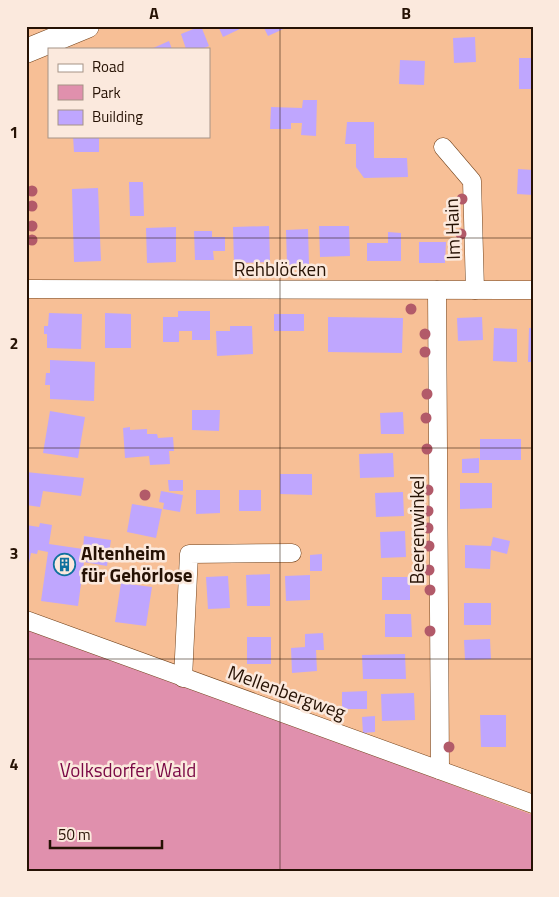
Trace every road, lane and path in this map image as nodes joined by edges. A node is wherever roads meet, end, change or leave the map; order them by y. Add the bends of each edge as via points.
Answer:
1 (87, 26) edge
2 (26, 51) edge
3 (443, 147) dead end
4 (26, 289) edge
5 (437, 290) junction
6 (475, 290) junction
7 (533, 290) edge
8 (292, 553) dead end
9 (26, 620) edge
10 (183, 678) junction
11 (440, 770) junction
12 (533, 804) edge

1 - 2 main road
3 - 6 street, Im Hain via 472,181
4 - 5 street, Rehblöcken
5 - 6 street, Rehblöcken
5 - 11 street, Beerenwinkel
6 - 7 street, Rehblöcken
8 - 10 street via 189,554
9 - 10 street, Mellenbergweg
10 - 11 street, Mellenbergweg
11 - 12 street, Mellenbergweg

